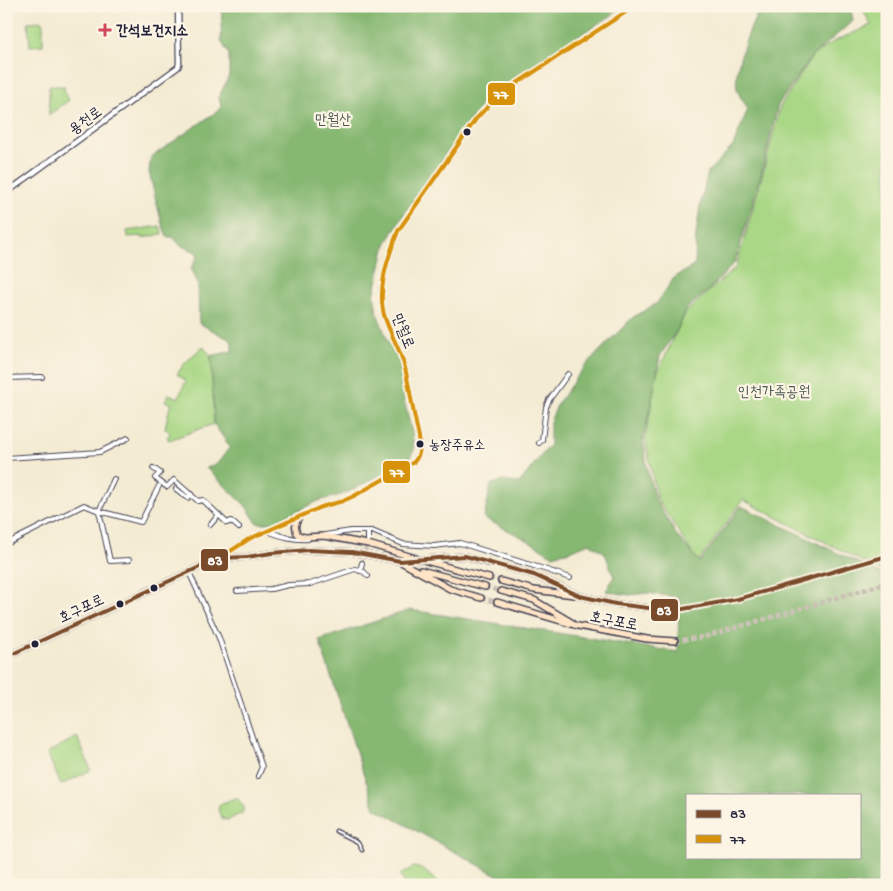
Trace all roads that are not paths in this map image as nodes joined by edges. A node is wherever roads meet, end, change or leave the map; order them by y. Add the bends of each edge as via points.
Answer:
1 (178, 6) edge
2 (634, 6) edge
3 (6, 193) edge
4 (568, 374) dead end
5 (42, 377) dead end
6 (6, 378) edge
7 (128, 438) dead end
8 (539, 443) dead end
9 (6, 458) edge
10 (153, 468) dead end
11 (114, 479) dead end
12 (159, 486) dead end
13 (176, 489) dead end
14 (191, 494) junction
15 (100, 511) junction
16 (219, 515) junction
17 (300, 516) junction
18 (210, 525) dead end
19 (239, 528) dead end
20 (267, 530) junction
21 (368, 531) junction
22 (320, 536) junction
23 (368, 540) tunnel mouth
24 (6, 544) edge
25 (219, 558) junction
26 (129, 560) dead end
27 (420, 560) junction
28 (400, 561) junction
29 (362, 563) tunnel mouth
30 (492, 564) tunnel mouth
31 (505, 567) tunnel mouth
32 (413, 568) junction
33 (360, 571) junction
34 (189, 572) junction
35 (368, 576) dead end
36 (489, 578) tunnel mouth
37 (570, 578) dead end
38 (501, 581) tunnel mouth
39 (485, 587) tunnel mouth
40 (237, 591) dead end
41 (501, 591) tunnel mouth
42 (580, 596) junction
43 (481, 598) tunnel mouth
44 (497, 602) tunnel mouth
45 (672, 611) tunnel mouth
46 (578, 626) junction
47 (675, 641) tunnel mouth
48 (6, 657) edge
49 (258, 776) dead end
50 (336, 830) dead end
51 (362, 850) dead end

1 - 3 street, 용천로 via 178,67
2 - 17 street, 만월로 via 491,103 398,232 382,285 382,303 388,328 404,363 419,437 419,454 414,462 354,496
4 - 8 street via 546,407
5 - 6 street
7 - 9 street via 100,452
10 - 14 street via 160,473 156,478 167,487 174,480
11 - 15 street
12 - 15 street via 141,522
13 - 14 street via 188,498
14 - 16 street via 198,501 204,500
15 - 24 street via 84,506
15 - 26 street via 110,561
16 - 18 street
16 - 19 street
17 - 20 street, 만월로
17 - 22 main road via 295,523 298,535
20 - 22 street via 298,540
20 - 25 street, 만월로
21 - 22 street
21 - 23 street
21 - 37 street via 403,544 434,546 460,543
22 - 27 main road via 368,544
25 - 28 main road, 호구포로 via 309,550 352,552
25 - 34 main road, 호구포로
27 - 28 main road, 호구포로
27 - 30 main road, 호구포로 via 465,556
27 - 36 main road, 호구포로
28 - 32 main road, 호구포로
29 - 33 street
31 - 42 main road, 호구포로 via 534,575
32 - 39 main road, 호구포로
32 - 43 main road, 호구포로 via 450,589
33 - 35 street
33 - 40 street via 349,570 310,584
34 - 48 main road, 호구포로
34 - 49 street via 219,638 262,767
38 - 42 main road, 호구포로 via 534,590
41 - 46 main road, 호구포로 via 534,600
42 - 45 main road, 호구포로
44 - 46 main road, 호구포로
46 - 47 main road, 호구포로
50 - 51 street via 358,842

